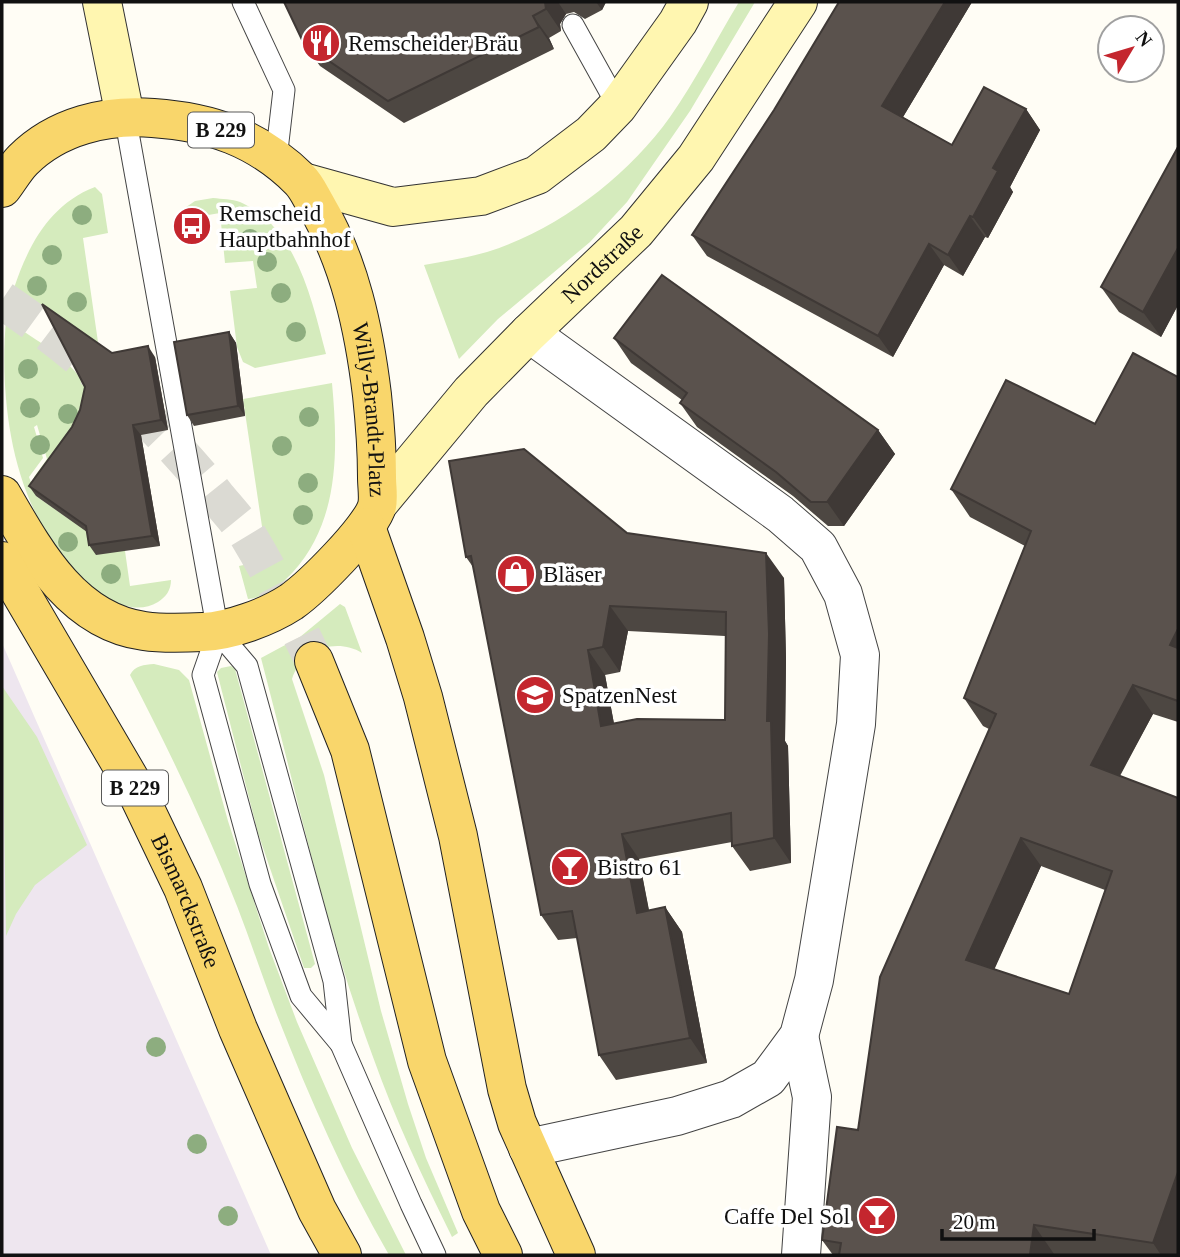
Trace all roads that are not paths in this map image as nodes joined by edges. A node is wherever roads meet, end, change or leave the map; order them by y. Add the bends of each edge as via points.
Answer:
1 (102, 2) edge
2 (243, 2) edge
3 (689, 2) edge
4 (798, 2) edge
5 (573, 25) dead end
6 (618, 106) junction
7 (125, 116) junction
8 (9, 169) edge
9 (289, 171) junction
10 (529, 333) junction
11 (2, 495) edge
12 (372, 516) junction
13 (2, 561) edge
14 (218, 632) junction
15 (314, 661) tunnel mouth
16 (799, 1036) junction
17 (341, 1044) junction
18 (528, 1148) junction
19 (555, 1210) junction
20 (342, 1255) edge
21 (435, 1255) edge
22 (503, 1255) edge
23 (576, 1255) edge
24 (594, 1255) edge
25 (801, 1255) edge

1 - 7 main road
2 - 9 lane via 284,90
3 - 6 main road
4 - 10 main road, Nordstraße via 696,158 636,231
5 - 6 lane
6 - 9 main road via 591,134 537,175 481,195 393,207
7 - 8 main road, Willy-Brandt-Platz / B 229 via 66,129
7 - 9 main road, Willy-Brandt-Platz / B 229 via 189,120 236,135
7 - 14 lane
9 - 12 main road, Willy-Brandt-Platz / B 229 via 327,225 362,324 376,430
10 - 12 main road, Nordstraße via 471,392
10 - 16 street via 779,514 818,547 844,594 860,655 856,724 814,980
11 - 14 main road, Willy-Brandt-Platz via 31,546 66,592 106,620 142,631
12 - 14 main road, Willy-Brandt-Platz via 338,558 291,601
12 - 18 main road, B 229 via 458,836 507,1089
13 - 20 main road, Bismarckstraße / B 229 via 135,788 162,843 237,1030 317,1210
14 - 17 lane via 247,666 334,981
14 - 17 lane via 203,675 260,884 301,996
15 - 22 main road via 349,750 427,1060 481,1211
16 - 18 street via 768,1078 731,1099 677,1116
16 - 25 street via 812,1097
17 - 21 lane
18 - 19 main road, B 229
19 - 23 main road, B 229
19 - 24 main road, B 229

